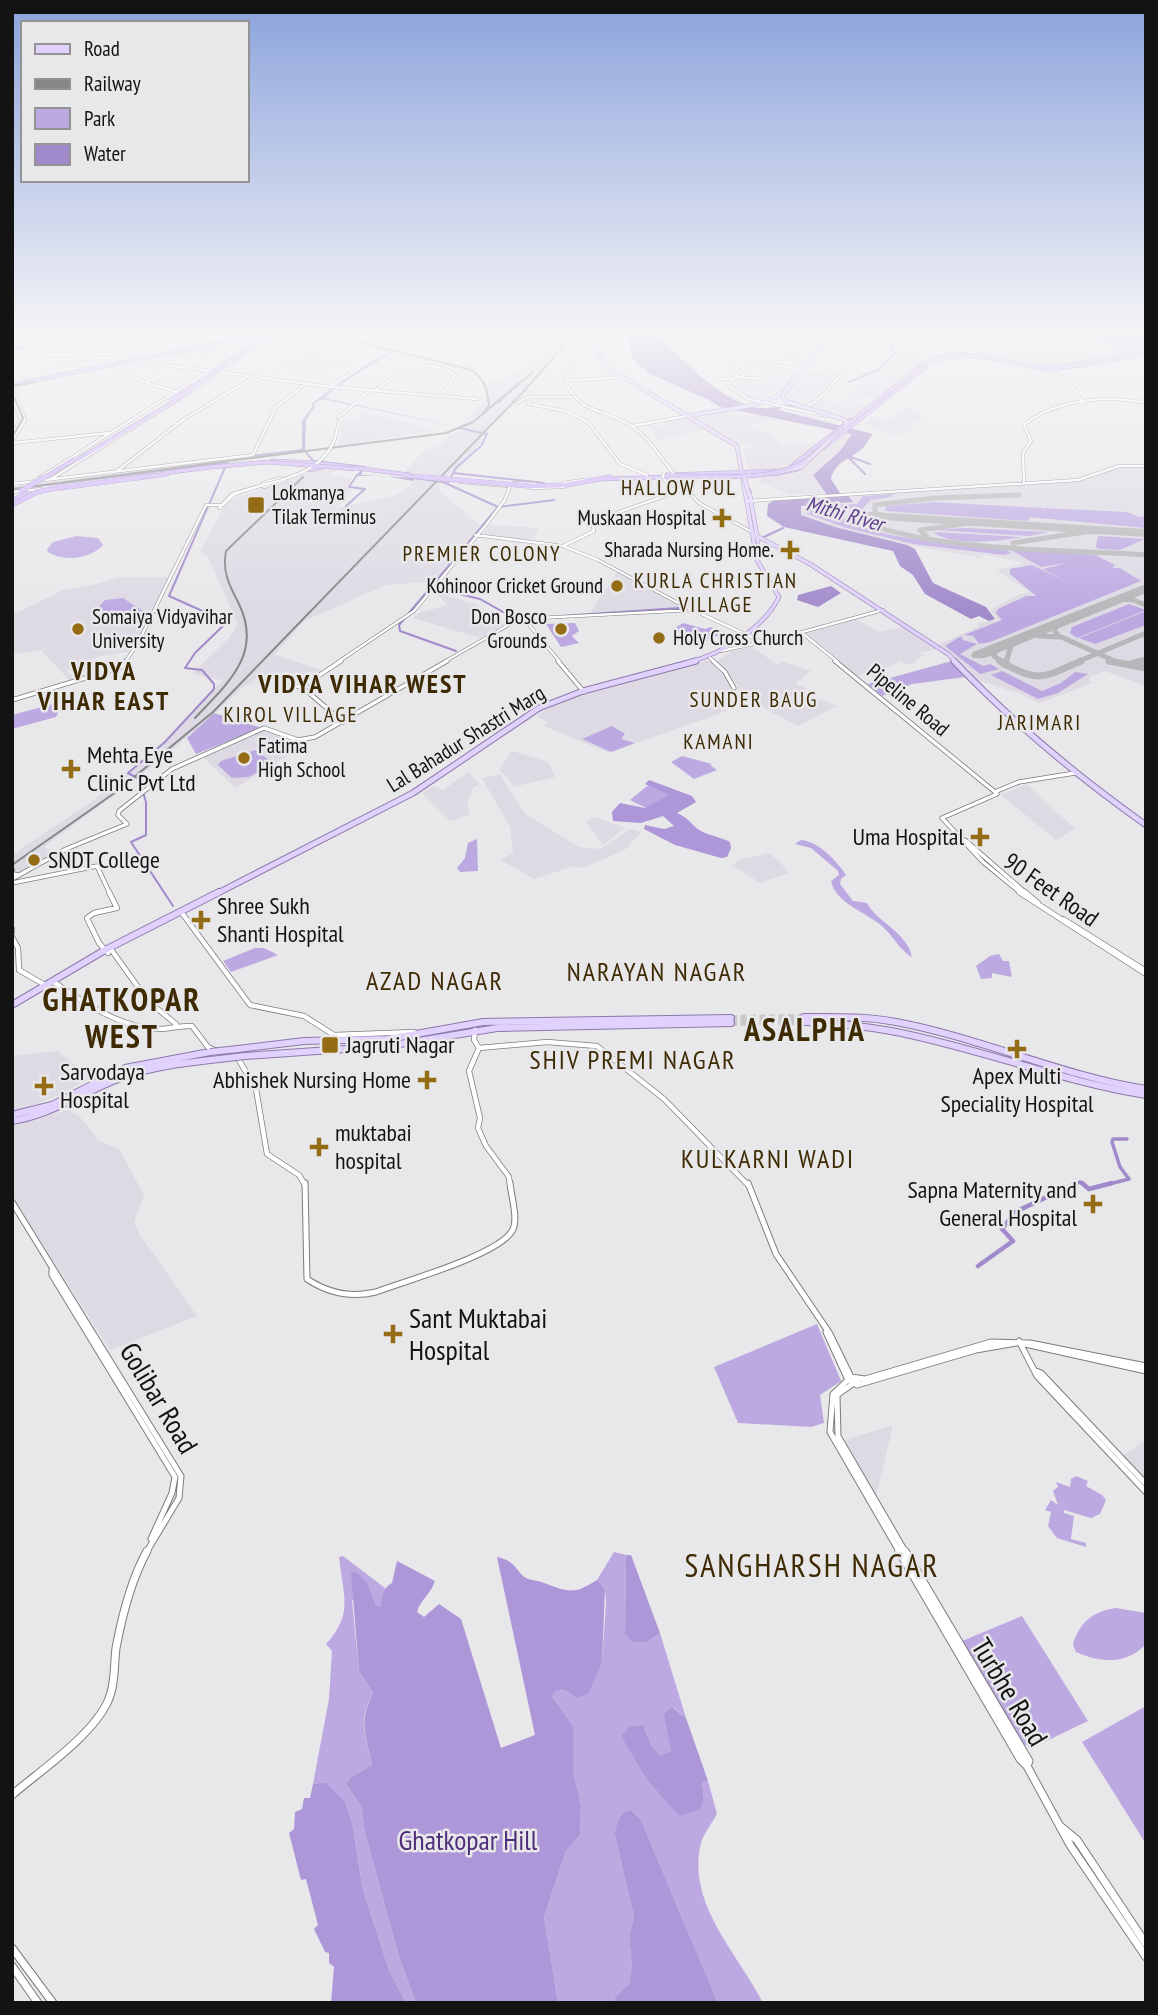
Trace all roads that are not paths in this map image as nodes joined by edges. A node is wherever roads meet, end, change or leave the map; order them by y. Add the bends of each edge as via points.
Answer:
1 (21, 426) edge
2 (124, 426) edge
3 (129, 426) edge
4 (132, 426) edge
5 (133, 426) edge
6 (176, 426) edge
7 (267, 426) edge
8 (336, 426) edge
9 (591, 426) edge
10 (632, 426) edge
11 (704, 426) edge
12 (845, 426) edge
13 (846, 426) edge
14 (847, 426) edge
15 (1026, 426) edge
16 (837, 432) junction
17 (113, 433) junction
18 (830, 440) junction
19 (12, 442) edge
20 (826, 445) junction
21 (817, 449) junction
22 (811, 455) junction
23 (81, 458) junction
24 (805, 461) junction
25 (317, 465) junction
26 (668, 467) junction
27 (1146, 467) edge
28 (212, 468) junction
29 (116, 472) junction
30 (634, 472) junction
31 (781, 472) junction
32 (744, 473) junction
33 (773, 474) junction
34 (410, 475) junction
35 (665, 475) junction
36 (674, 475) junction
37 (50, 480) junction
38 (100, 481) junction
39 (32, 482) junction
40 (581, 482) junction
41 (1024, 483) junction
42 (12, 484) edge
43 (265, 485) junction
44 (509, 486) junction
45 (43, 490) junction
46 (682, 490) junction
47 (749, 494) junction
48 (227, 497) junction
49 (232, 497) junction
50 (12, 500) edge
51 (748, 500) junction
52 (220, 506) junction
53 (754, 532) junction
54 (476, 535) junction
55 (563, 546) junction
56 (692, 610) junction
57 (883, 610) junction
58 (523, 620) junction
59 (744, 633) junction
60 (806, 636) junction
61 (762, 642) junction
62 (722, 651) junction
63 (710, 658) junction
64 (723, 671) dead end
65 (277, 684) dead end
66 (300, 688) junction
67 (583, 691) junction
68 (12, 700) edge
69 (340, 723) junction
70 (1075, 774) junction
71 (997, 792) junction
72 (1145, 826) edge
73 (66, 849) junction
74 (12, 869) edge
75 (74, 870) junction
76 (19, 875) junction
77 (13, 883) edge
78 (183, 914) junction
79 (14, 938) edge
80 (109, 951) junction
81 (1146, 973) edge
82 (49, 983) junction
83 (15, 1006) edge
84 (731, 1020) tunnel mouth
85 (804, 1020) tunnel mouth
86 (176, 1025) junction
87 (475, 1027) junction
88 (463, 1029) junction
89 (419, 1034) junction
90 (298, 1042) junction
91 (480, 1048) junction
92 (297, 1051) junction
93 (997, 1054) junction
94 (181, 1060) junction
95 (1146, 1089) edge
96 (1146, 1095) edge
97 (12, 1118) edge
98 (12, 1202) edge
99 (1019, 1342) junction
100 (1146, 1368) edge
101 (1036, 1371) junction
102 (852, 1380) junction
103 (1146, 1485) edge
104 (1146, 1492) edge
105 (1027, 1766) junction
106 (12, 1795) edge
107 (1057, 1823) junction
108 (1146, 1944) edge
109 (12, 1948) edge
110 (1146, 1957) edge
111 (12, 1966) edge
112 (40, 1985) junction
113 (31, 1993) junction
114 (38, 2003) edge
115 (53, 2003) edge

1 - 19 street
2 - 17 street
3 - 23 highway
4 - 23 highway
5 - 23 street
6 - 29 street
7 - 29 street via 253,455
8 - 25 street, bridge via 333,443
9 - 30 street via 620,464
10 - 26 street
11 - 32 main road, Lal Bahadur Shastri Marg via 737,446
12 - 16 highway
13 - 33 main road, bridge via 803,466
14 - 18 highway, bridge
15 - 41 street via 1031,439 1023,453
16 - 20 highway
16 - 21 highway
17 - 19 street
17 - 39 street
18 - 20 highway
18 - 21 highway
20 - 22 highway
21 - 22 highway
22 - 24 highway
22 - 31 highway
23 - 37 street
23 - 50 highway, bridge
24 - 33 highway, bridge
24 - 36 highway, bridge via 772,472
25 - 28 highway, bridge
25 - 28 highway, bridge via 261,461
25 - 34 highway, bridge
25 - 43 street, bridge
26 - 35 street
26 - 36 street
27 - 41 street via 1119,466 1078,480
28 - 34 highway, bridge via 275,463
28 - 38 highway
29 - 37 street
30 - 35 highway
30 - 40 highway
31 - 32 highway
31 - 33 highway
32 - 36 highway
32 - 47 main road, Lal Bahadur Shastri Marg
32 - 51 main road, Lal Bahadur Shastri Marg
33 - 36 highway, bridge
33 - 47 main road, bridge via 744,475
34 - 40 highway, bridge via 529,486
35 - 36 highway
35 - 40 highway
35 - 46 street via 667,483
36 - 46 street
37 - 39 street
38 - 45 highway
38 - 50 highway, bridge
39 - 42 street
40 - 44 street via 553,488
40 - 44 street via 451,481
41 - 51 street
43 - 48 street
43 - 49 street
44 - 54 street
45 - 50 street
45 - 50 street
46 - 53 street
46 - 55 street via 598,520 594,531
47 - 51 main road, Lal Bahadur Shastri Marg
48 - 49 street via 242,488 286,480
48 - 52 street
49 - 52 street
51 - 53 main road, Lal Bahadur Shastri Marg
52 - 68 street via 208,506 122,667
53 - 57 main road
53 - 59 main road, Lal Bahadur Shastri Marg via 757,560 779,597 773,610
54 - 55 street
54 - 66 street via 414,611
55 - 56 street
56 - 58 street
56 - 59 street
57 - 60 street
57 - 70 main road via 948,654 990,700
58 - 67 street
58 - 69 street
59 - 61 street
59 - 62 main road, Lal Bahadur Shastri Marg
60 - 61 street
60 - 71 street, Pipeline Road
61 - 62 street
62 - 63 main road, Lal Bahadur Shastri Marg
62 - 67 main road, Lal Bahadur Shastri Marg
63 - 64 street
63 - 67 main road, Lal Bahadur Shastri Marg
65 - 66 street
66 - 69 street
67 - 78 main road, Lal Bahadur Shastri Marg via 541,709 399,802
69 - 73 street via 305,740 264,728 195,756 119,811 127,824
70 - 71 street, 90 Feet Road
70 - 72 main road
71 - 81 street, 90 Feet Road via 942,818 1040,907
73 - 75 street
73 - 76 street
74 - 76 street
75 - 77 street
75 - 80 street via 97,866 117,908 88,915 92,930
76 - 77 street
78 - 80 main road, Lal Bahadur Shastri Marg
78 - 89 street via 250,1005 296,1013 334,1035
79 - 82 street via 19,970
80 - 82 main road, Lal Bahadur Shastri Marg
80 - 86 street via 148,1001
82 - 83 main road, Lal Bahadur Shastri Marg
82 - 86 street via 116,1020 162,1030
84 - 87 main road
85 - 93 main road via 900,1031
86 - 91 street via 192,1026 208,1046 236,1054 249,1074 260,1103 267,1154 305,1183 307,1279 331,1291 359,1296 494,1248 512,1232 509,1177 478,1128 480,1118 469,1070
87 - 88 main road
87 - 91 street via 474,1040
88 - 89 main road
88 - 92 main road via 388,1046
89 - 90 main road
90 - 92 main road
90 - 94 main road, bridge via 209,1052
91 - 102 street via 588,1043 605,1050 664,1099 747,1182 776,1254 827,1331
92 - 94 main road, bridge
93 - 95 main road via 1087,1079
93 - 96 main road via 1084,1084
94 - 97 main road via 113,1080 51,1111
94 - 97 main road via 140,1063
98 - 106 street, Golibar Road via 175,1477 174,1491 152,1529 140,1564 106,1706
99 - 100 street
99 - 101 street
99 - 102 street via 867,1383
101 - 103 street
101 - 104 street via 1066,1411
102 - 105 street via 837,1395 838,1436 1029,1761
102 - 105 street, Turbhe Road via 835,1390 830,1432
105 - 107 street, Turbhe Road
107 - 108 street via 1077,1840
107 - 110 street, Turbhe Road
109 - 112 street
111 - 113 street
112 - 113 street
112 - 115 street
113 - 114 street

